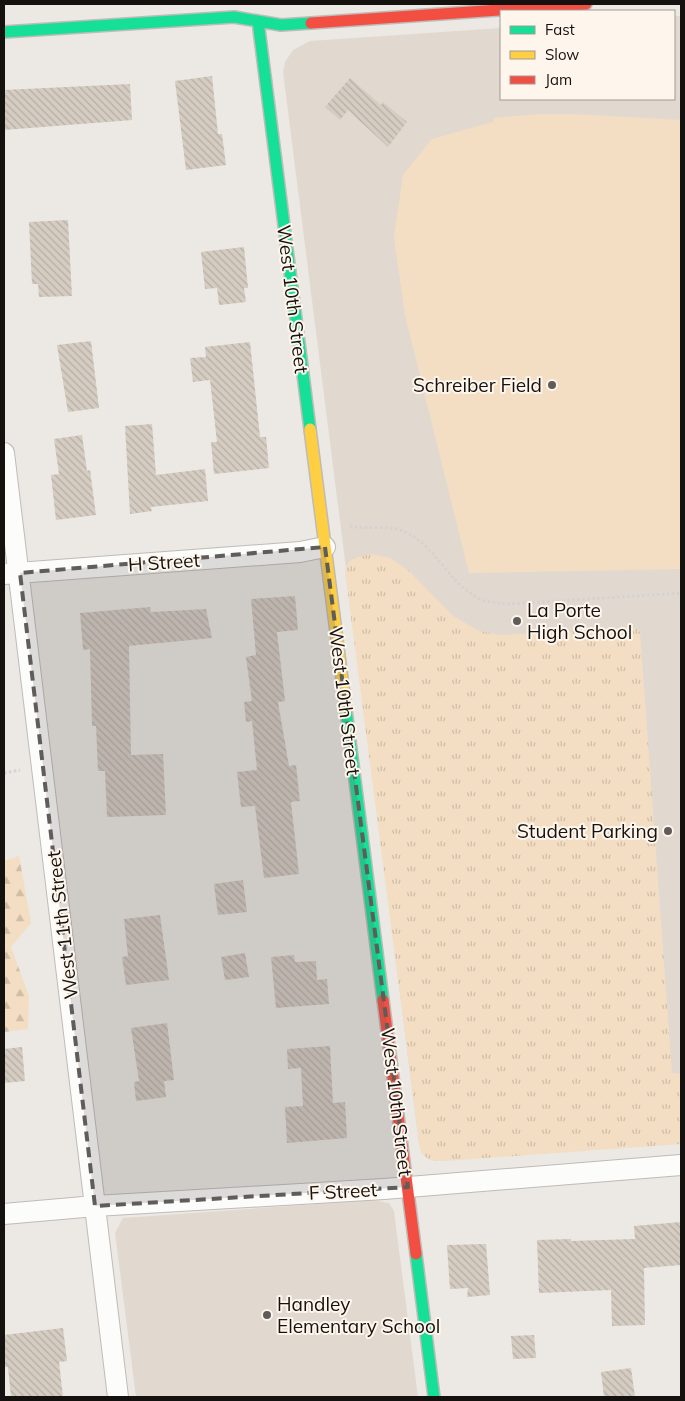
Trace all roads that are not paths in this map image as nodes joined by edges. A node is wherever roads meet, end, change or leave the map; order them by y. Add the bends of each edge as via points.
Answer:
1 (586, 4) edge
2 (256, 12) edge
3 (4, 32) edge
4 (4, 454) edge
5 (325, 547) junction
6 (12, 574) edge
7 (681, 1165) edge
8 (408, 1187) junction
9 (95, 1206) junction
10 (4, 1214) edge
11 (118, 1397) edge
12 (434, 1397) edge

1 - 2 street via 281,25
2 - 3 street
2 - 5 street, West 10th Street
4 - 6 street, West 11th Street
5 - 6 street, H Street via 300,552
5 - 8 street, West 10th Street
6 - 9 street, West 11th Street
7 - 8 street, F Street
8 - 9 street, F Street
8 - 12 street, West 10th Street
9 - 10 street, F Street
9 - 11 street, West 11th Street

